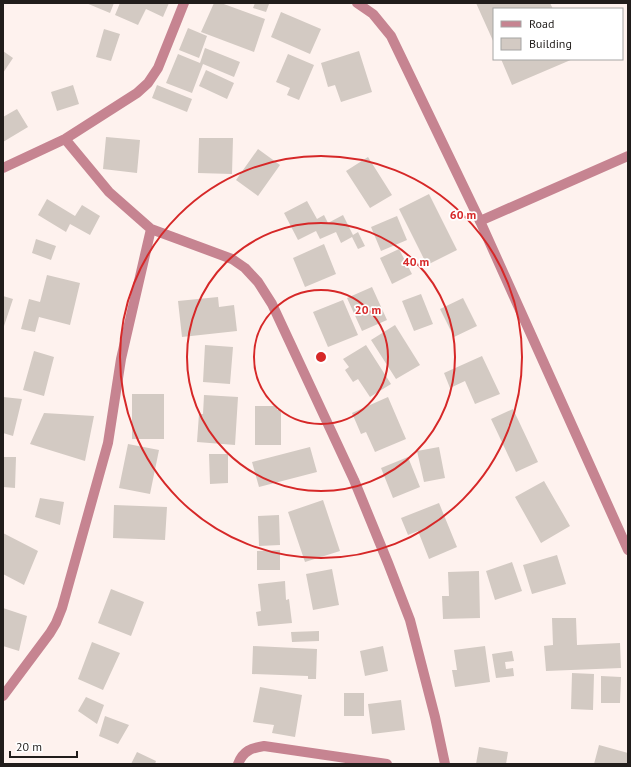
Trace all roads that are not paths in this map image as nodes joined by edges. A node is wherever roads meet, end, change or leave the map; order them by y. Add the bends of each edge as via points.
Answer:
1 (184, 3) edge
2 (357, 3) edge
3 (65, 139) junction
4 (628, 156) edge
5 (3, 168) edge
6 (480, 221) junction
7 (151, 229) junction
8 (628, 550) edge
9 (3, 696) edge
10 (238, 764) edge
11 (387, 764) edge
12 (444, 764) edge

1 - 3 street via 158,68 148,83 137,93
2 - 6 street via 373,14 391,36
3 - 5 street
3 - 7 street via 109,192
4 - 6 street
6 - 8 street
7 - 9 street via 121,359 108,443 62,608 50,633
7 - 12 street via 232,259 253,277 272,304 354,480 410,620 435,717
10 - 11 street via 244,753 264,746

